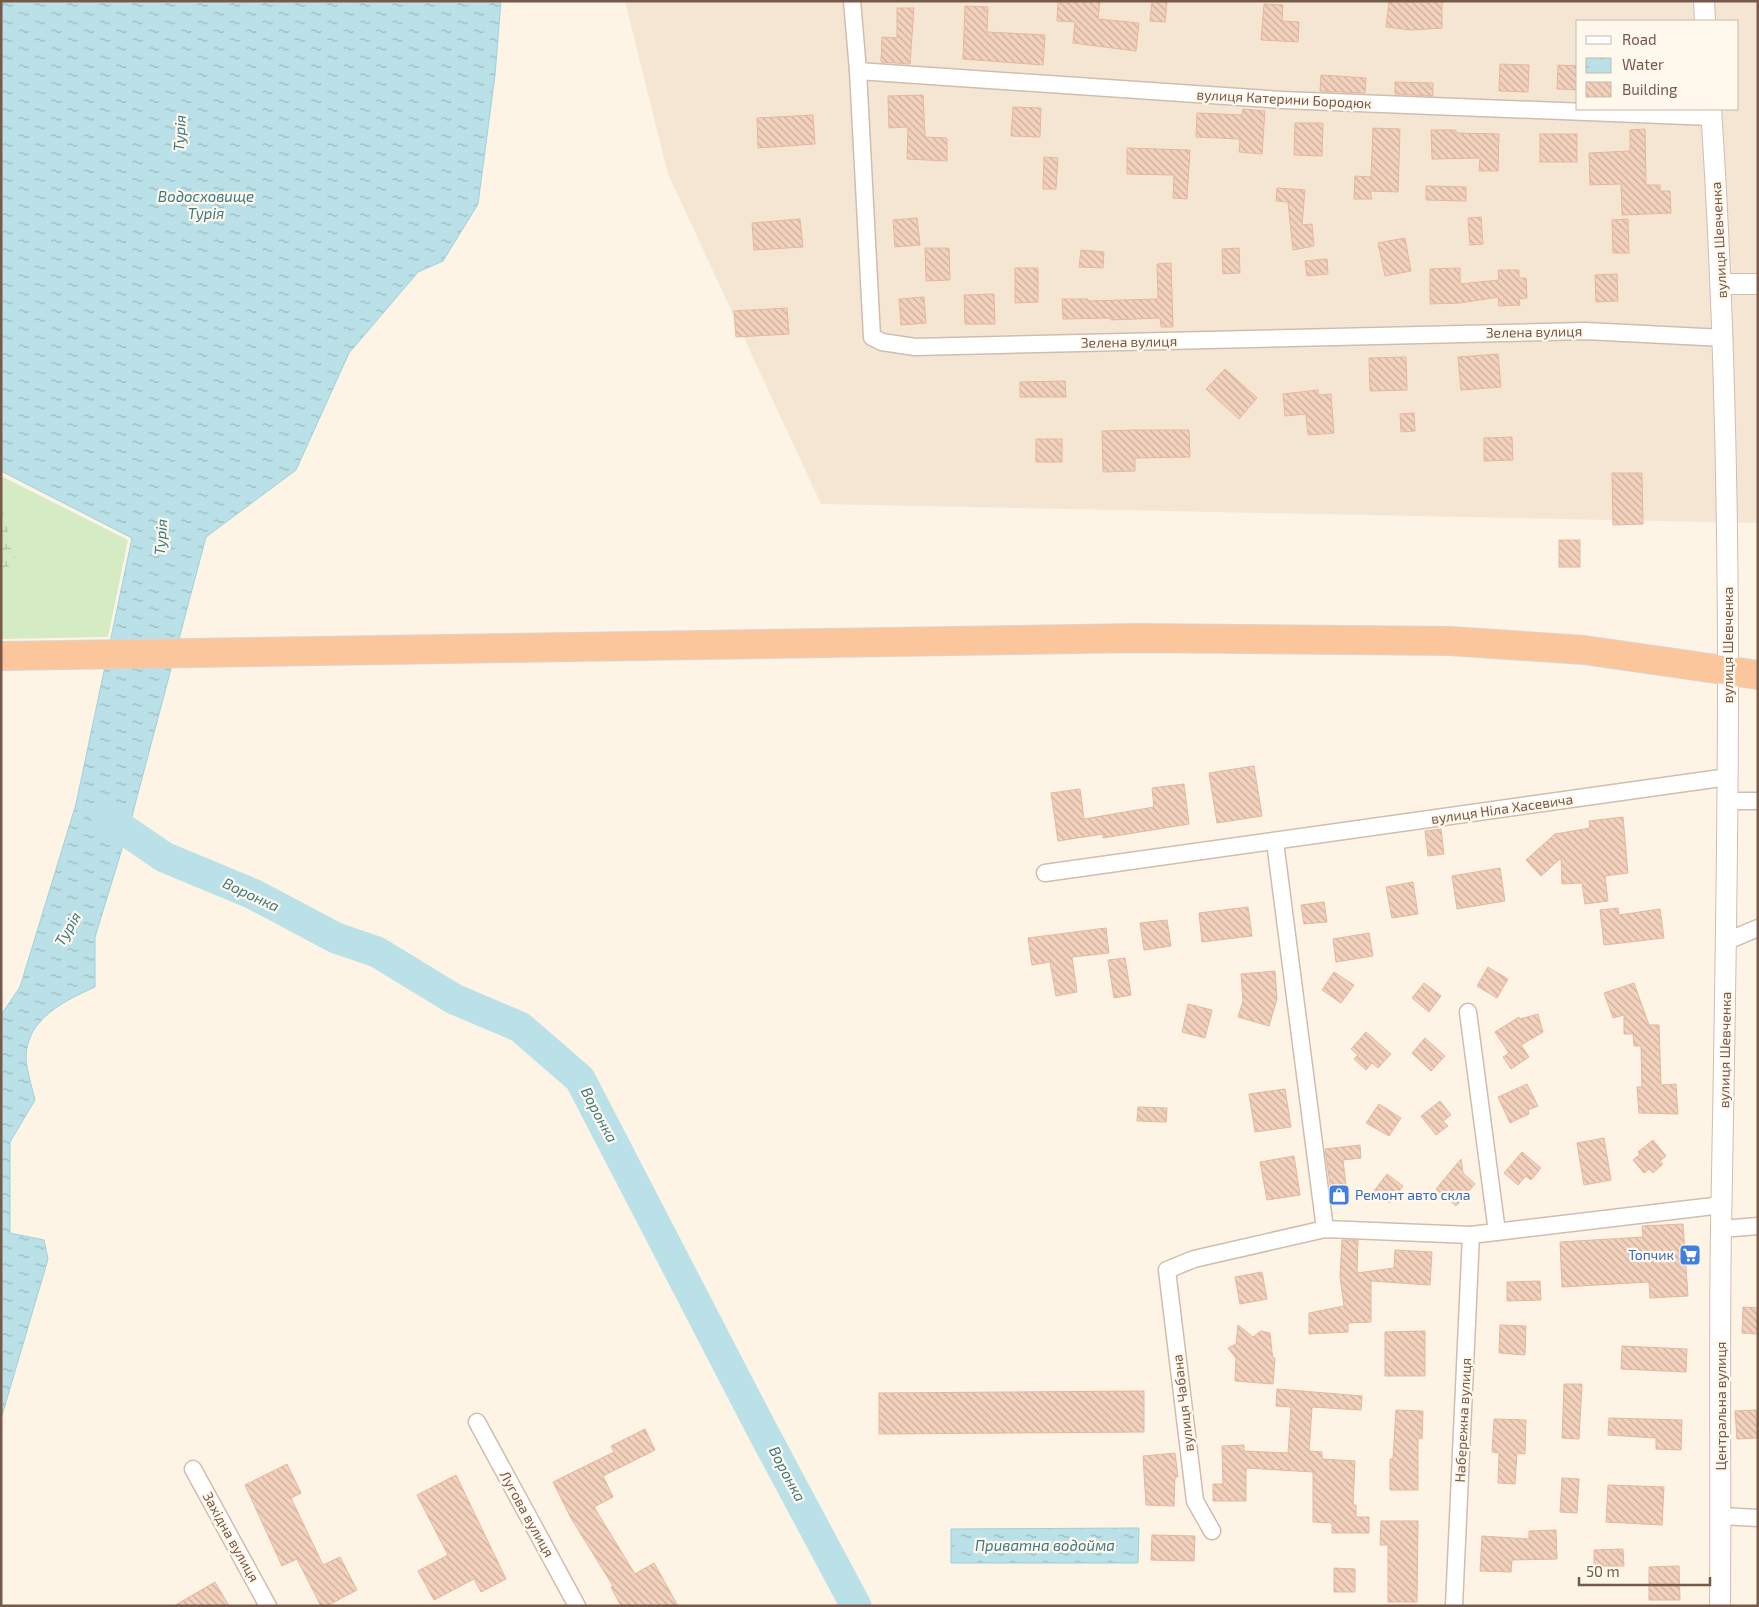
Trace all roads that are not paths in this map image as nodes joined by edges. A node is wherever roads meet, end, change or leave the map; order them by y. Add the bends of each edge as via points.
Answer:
1 (852, 1) edge
2 (1704, 1) edge
3 (1705, 20) edge
4 (858, 71) junction
5 (1576, 109) edge
6 (1612, 110) edge
7 (1711, 113) edge
8 (1722, 284) junction
9 (1758, 284) edge
10 (1724, 338) junction
11 (1, 656) edge
12 (1727, 670) junction
13 (1758, 675) edge
14 (1728, 777) junction
15 (1728, 801) junction
16 (1758, 801) edge
17 (1275, 842) junction
18 (1045, 873) dead end
19 (1758, 928) edge
20 (1727, 941) junction
21 (1468, 1012) dead end
22 (1722, 1205) junction
23 (1758, 1226) edge
24 (1325, 1229) junction
25 (1721, 1229) junction
26 (1497, 1232) junction
27 (1471, 1235) junction
28 (477, 1422) dead end
29 (193, 1469) dead end
30 (1721, 1516) junction
31 (1758, 1518) edge
32 (1212, 1531) dead end
33 (268, 1606) edge
34 (577, 1606) edge
35 (1454, 1606) edge
36 (1720, 1606) edge

1 - 4 street, Зелена вулиця
2 - 3 street
4 - 5 street, вулиця Катерини Бородюк via 1282,100
4 - 10 street, Зелена вулиця via 872,337 882,342 925,347 1584,330
6 - 7 street, вулиця Катерини Бородюк
7 - 8 street, вулиця Шевченка
8 - 9 street
8 - 10 street, вулиця Шевченка
10 - 12 street, вулиця Шевченка via 1729,549
11 - 12 highway via 1137,638 1391,640 1584,650
12 - 13 highway
12 - 14 street, вулиця Шевченка
14 - 15 street, вулиця Шевченка
14 - 17 street, вулиця Ніла Хасевича
15 - 16 street
15 - 20 street, вулиця Шевченка
17 - 18 street, вулиця Ніла Хасевича
17 - 24 street
19 - 20 street
20 - 22 street, вулиця Шевченка
21 - 26 street
22 - 25 street, Центральна вулиця
22 - 26 street
23 - 25 street
24 - 27 street
24 - 32 street, вулиця Чабана via 1194,1259 1167,1270 1195,1501
25 - 30 street, Центральна вулиця
26 - 27 street
27 - 35 street, Набережна вулиця
28 - 34 street, Лугова вулиця
29 - 33 street, Західна вулиця
30 - 31 street
30 - 36 street, Центральна вулиця

